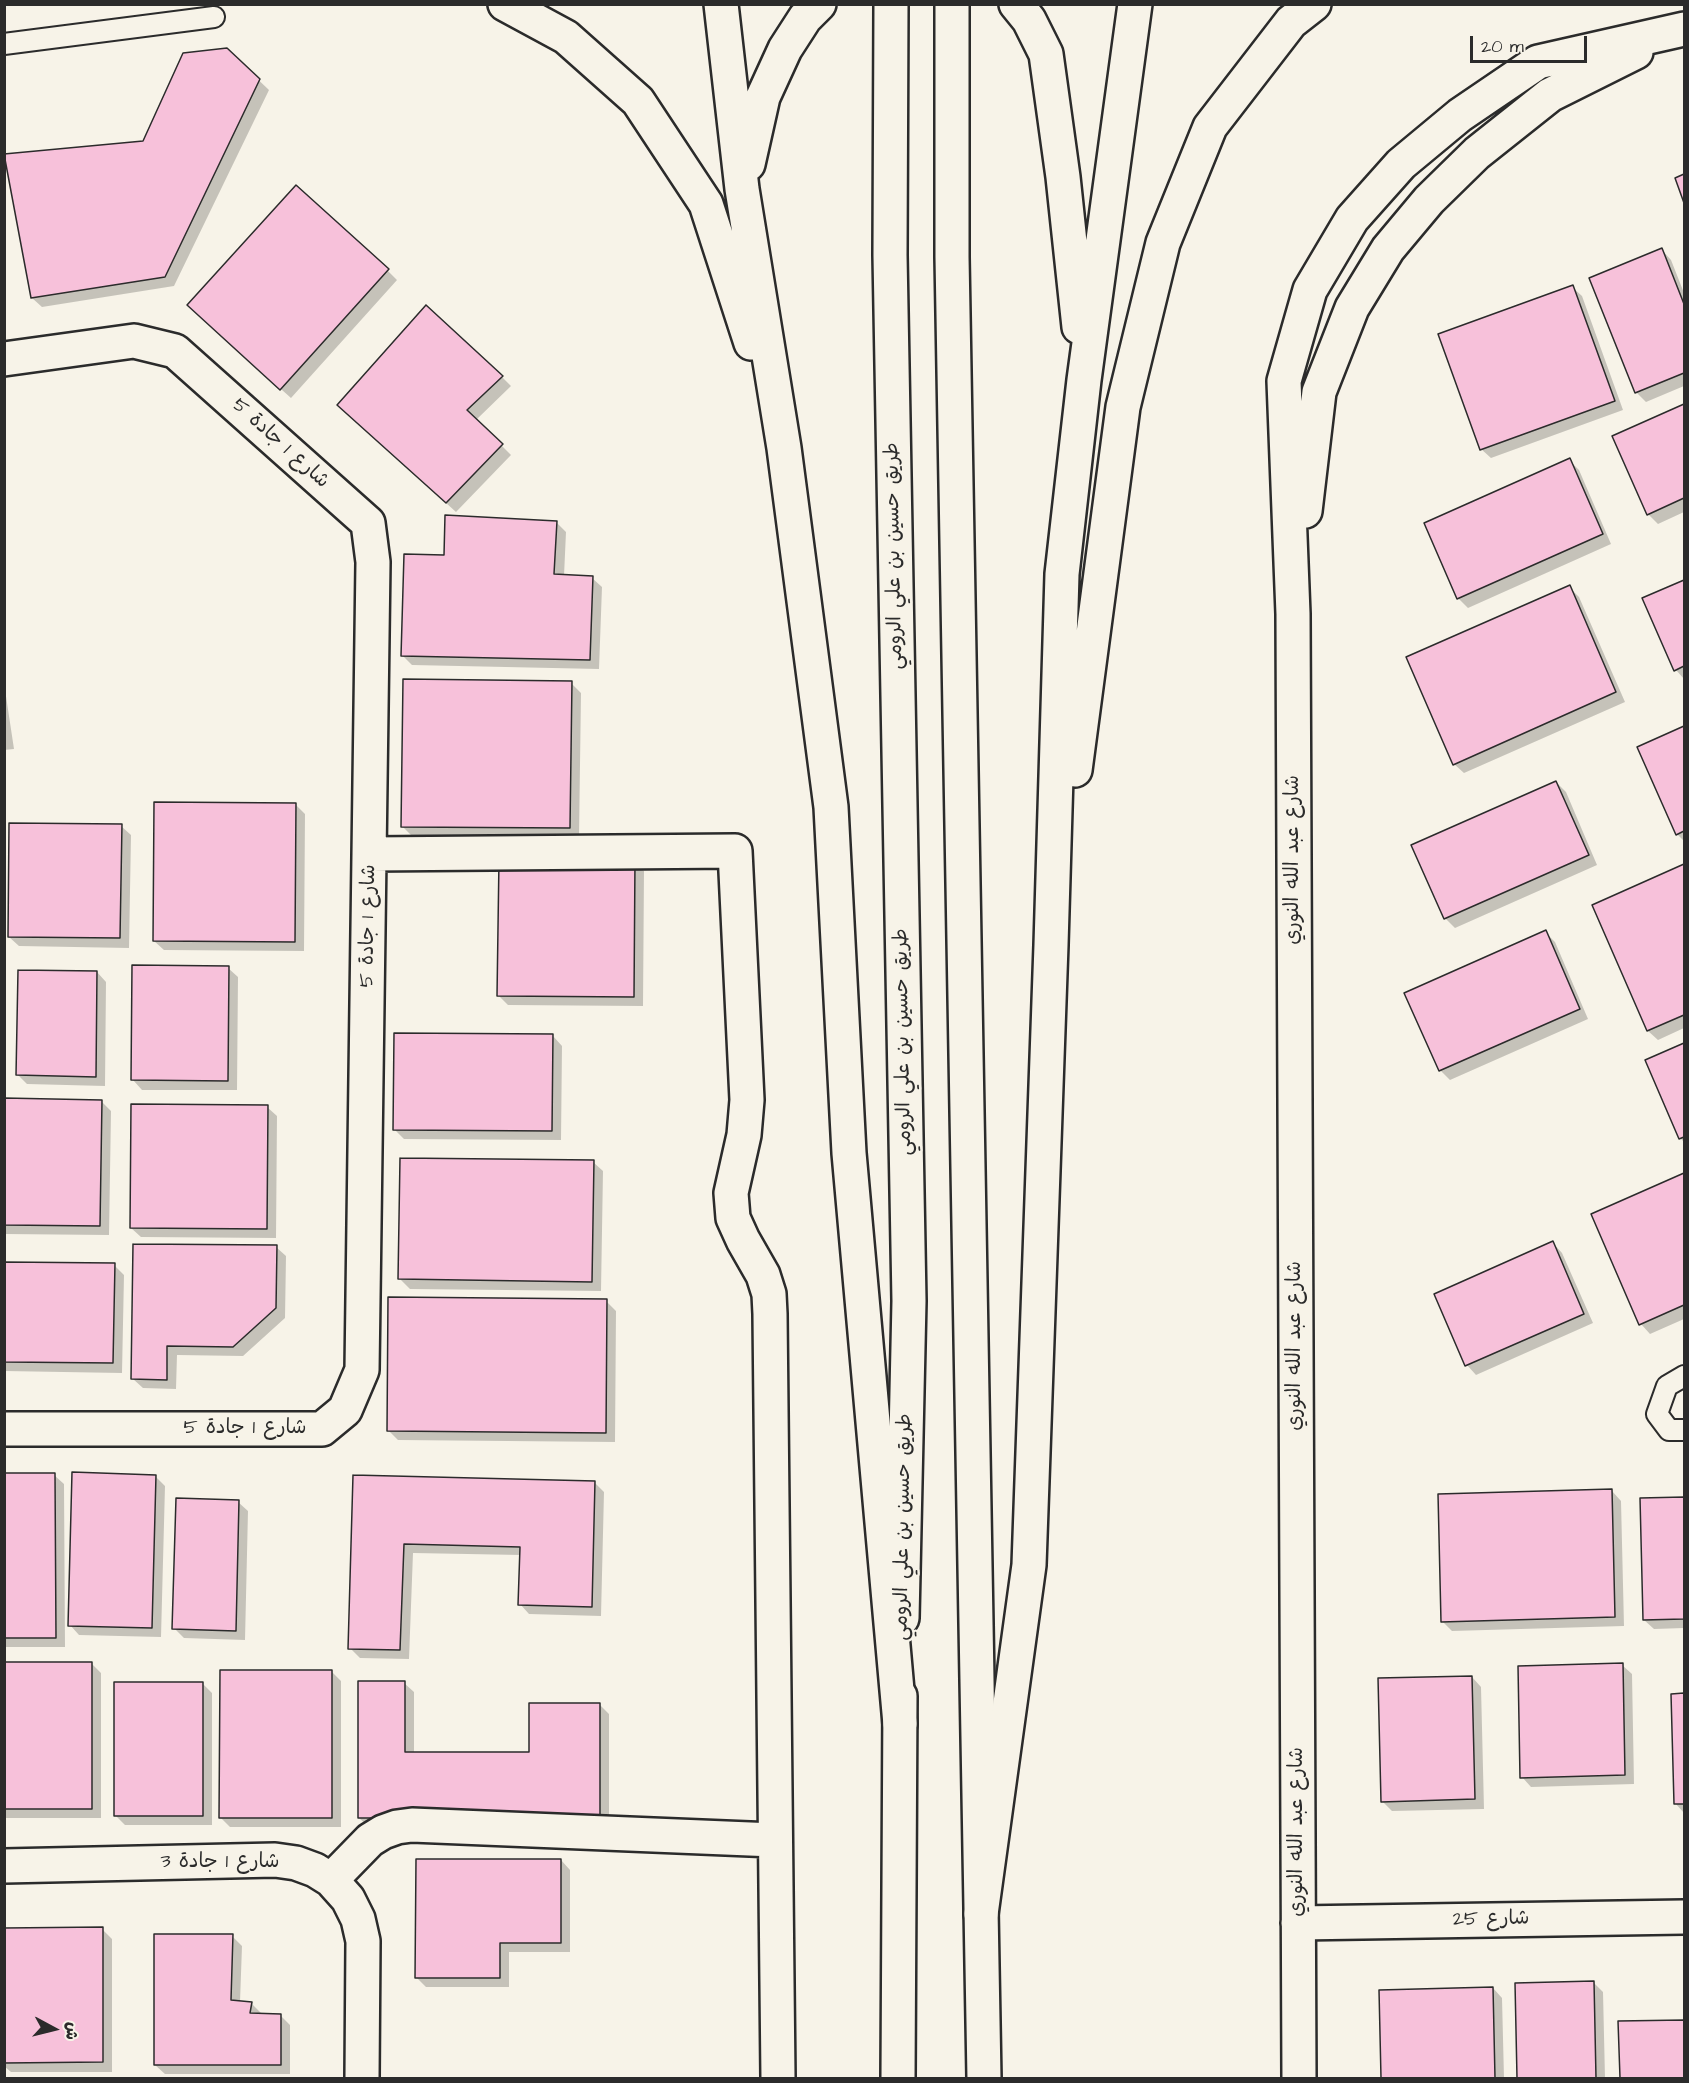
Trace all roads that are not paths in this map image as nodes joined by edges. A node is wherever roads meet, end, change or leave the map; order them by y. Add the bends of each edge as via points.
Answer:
1 (505, 4) edge
2 (721, 4) edge
3 (819, 4) edge
4 (891, 4) edge
5 (952, 4) edge
6 (1016, 4) edge
7 (1135, 4) edge
8 (1314, 4) edge
9 (214, 17) dead end
10 (1684, 29) edge
11 (4, 44) edge
12 (742, 189) junction
13 (4, 359) edge
14 (1084, 380) junction
15 (784, 448) junction
16 (1293, 614) junction
17 (370, 854) junction
18 (1052, 945) junction
19 (1684, 1376) edge
20 (4, 1430) edge
21 (1684, 1430) edge
22 (900, 1724) junction
23 (774, 1840) junction
24 (4, 1866) edge
25 (331, 1880) junction
26 (981, 1914) junction
27 (1684, 1917) edge
28 (1298, 1923) junction
29 (362, 2079) edge
30 (778, 2079) edge
31 (898, 2079) edge
32 (984, 2079) edge
33 (1299, 2079) edge

1 - 15 main road via 566,37 638,101 706,204
2 - 12 main road
3 - 12 main road via 785,49 763,97
4 - 22 main road, طريق حسين بن علي الرومي via 890,255 909,1301
5 - 26 main road via 952,257
6 - 14 main road via 1046,54
7 - 14 main road
8 - 18 main road via 1291,22 1210,127 1163,243 1123,407
9 - 11 lane
10 - 16 main road, شارع عبد الله النوري via 1550,95 1477,153 1429,200 1388,249 1352,308 1319,392
10 - 16 main road, شارع عبد الله النوري via 1538,62 1460,115 1401,164 1352,219 1310,290 1284,381
12 - 15 main road
13 - 17 main road, شارع 1 جادة 5 via 134,341 175,351 369,523 373,562
14 - 18 main road via 1062,574
15 - 22 main road via 831,807 849,1153
16 - 28 main road, شارع عبد الله النوري
17 - 20 main road, شارع 1 جادة 5 via 362,1370 345,1410 322,1429
17 - 23 main road via 735,850 747,1100 731,1193 733,1218 769,1294
18 - 26 main road via 1029,1565
19 - 21 lane via 1667,1386 1657,1414 1669,1430
22 - 31 main road, طريق حسين بن علي الرومي
23 - 25 main road via 412,1825 397,1827 370,1840
23 - 30 main road
24 - 25 main road, شارع 1 جادة 3 via 275,1860 296,1863
25 - 29 main road, شارع 1 جادة 3 via 348,1899 363,1941
26 - 32 main road
27 - 28 main road, شارع 25
28 - 33 main road, شارع عبد الله النوري

